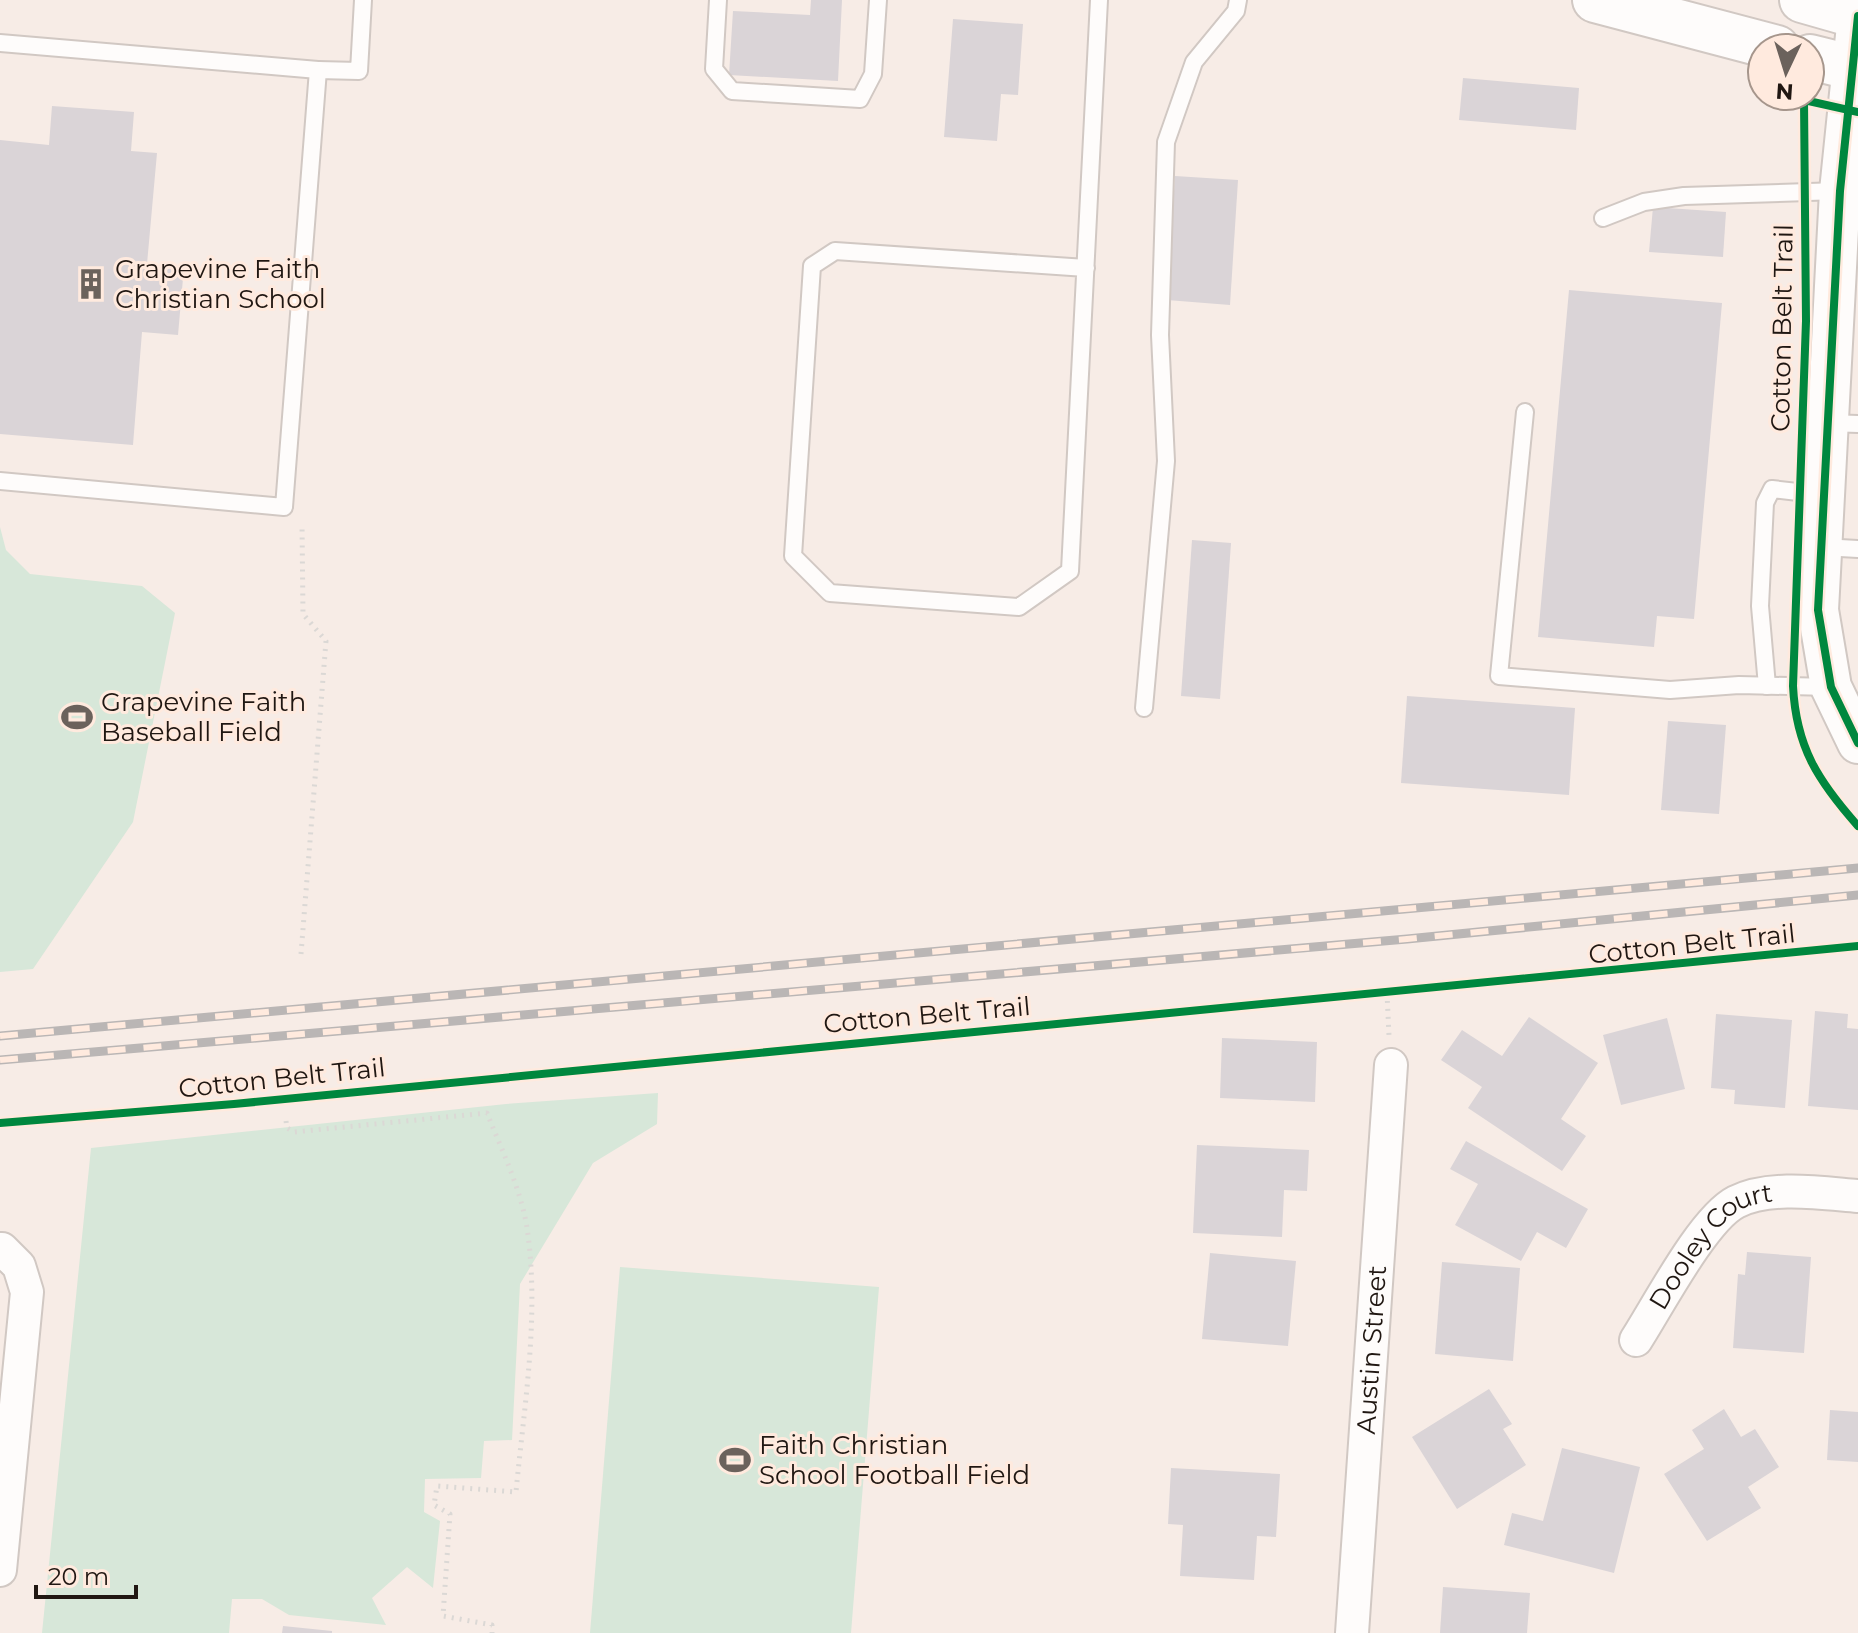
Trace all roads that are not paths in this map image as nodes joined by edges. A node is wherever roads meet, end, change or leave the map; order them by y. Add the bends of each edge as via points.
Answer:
1 (363, 0) edge
2 (718, 0) edge
3 (878, 0) edge
4 (1099, 0) edge
5 (1238, 0) edge
6 (1595, 0) edge
7 (1802, 0) edge
8 (1858, 16) edge
9 (1746, 40) edge
10 (0, 43) edge
11 (1826, 61) edge
12 (1855, 68) edge
13 (318, 70) junction
14 (1840, 191) junction
15 (1603, 218) dead end
16 (1086, 268) junction
17 (1525, 412) dead end
18 (1843, 424) edge
19 (0, 481) edge
20 (1825, 495) junction
21 (1840, 548) edge
22 (1767, 686) junction
23 (1831, 687) junction
24 (1144, 708) dead end
25 (1858, 742) edge
26 (1391, 1065) road end
27 (1858, 1196) edge
28 (1, 1249) edge
29 (1636, 1340) dead end
30 (1, 1552) edge
31 (1352, 1633) edge

1 - 13 lane via 359,71
2 - 3 lane via 714,69 732,91 860,99 873,74
4 - 16 lane
5 - 24 lane via 1236,11 1194,62 1166,142 1160,335 1166,461
6 - 9 main road
7 - 8 main road
8 - 12 street
10 - 13 lane
11 - 12 main road
12 - 14 street
13 - 19 lane via 284,507
14 - 15 lane via 1684,196 1644,202
14 - 18 street
16 - 16 lane via 1070,571 1019,607 830,593 793,556 812,266 835,251
17 - 22 lane via 1499,676 1670,690
18 - 20 street
20 - 21 street
20 - 22 lane via 1772,489 1765,503 1760,606
21 - 23 street via 1818,610
22 - 23 lane
23 - 25 street
26 - 31 street, Austin Street
27 - 29 street, Dooley Court via 1767,1194 1737,1201 1715,1216
28 - 30 street via 19,1266 27,1292

